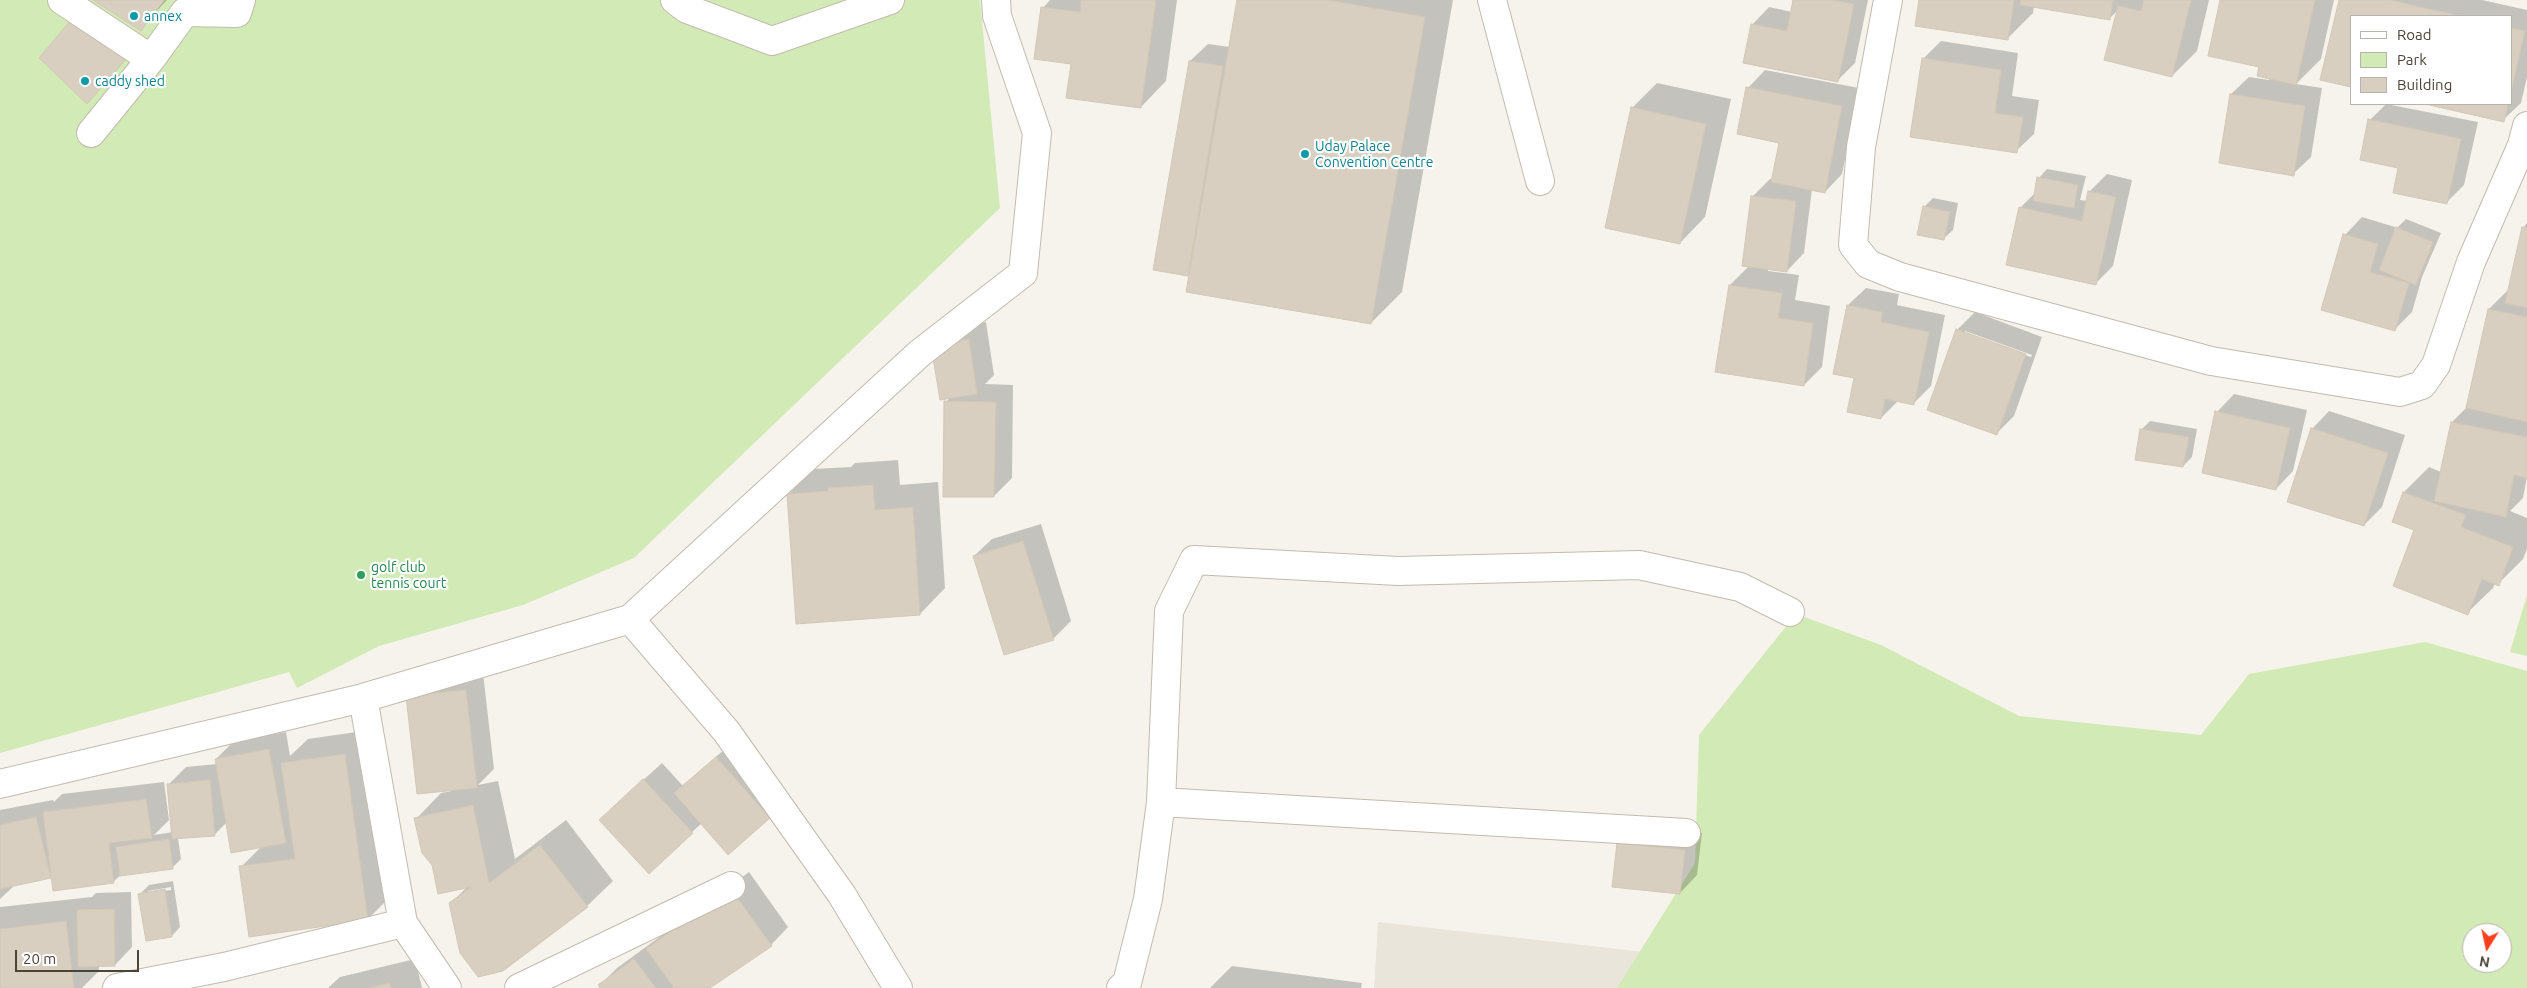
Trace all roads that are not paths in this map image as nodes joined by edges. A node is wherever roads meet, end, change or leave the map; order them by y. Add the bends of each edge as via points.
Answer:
1 (62, 0) edge
2 (241, 0) edge
3 (675, 0) edge
4 (890, 0) edge
5 (996, 0) edge
6 (1492, 0) edge
7 (1888, 0) edge
8 (151, 59) junction
9 (2527, 126) edge
10 (91, 133) dead end
11 (1540, 181) dead end
12 (1790, 612) dead end
13 (630, 619) junction
14 (363, 698) junction
15 (0, 784) edge
16 (1161, 802) junction
17 (1686, 833) dead end
18 (731, 886) dead end
19 (403, 923) junction
20 (118, 988) edge
21 (447, 988) edge
22 (519, 988) edge
23 (898, 988) edge
24 (1121, 988) edge

1 - 8 street
2 - 8 street via 237,13 185,12
3 - 4 street via 687,9 772,42
5 - 13 street via 997,16 1037,133 1023,273 920,353
6 - 11 street
7 - 9 street via 1861,147 1853,245 1868,264 1900,277 2211,360 2400,392 2422,384 2436,365 2471,262 2522,145
8 - 10 street
12 - 16 street via 1740,587 1639,565 1398,571 1194,560 1169,612
13 - 14 street
13 - 23 street via 726,731 842,895
14 - 15 street
14 - 19 street
16 - 17 street
16 - 24 street via 1148,899 1127,983
18 - 22 street
19 - 20 street via 224,967
19 - 21 street

